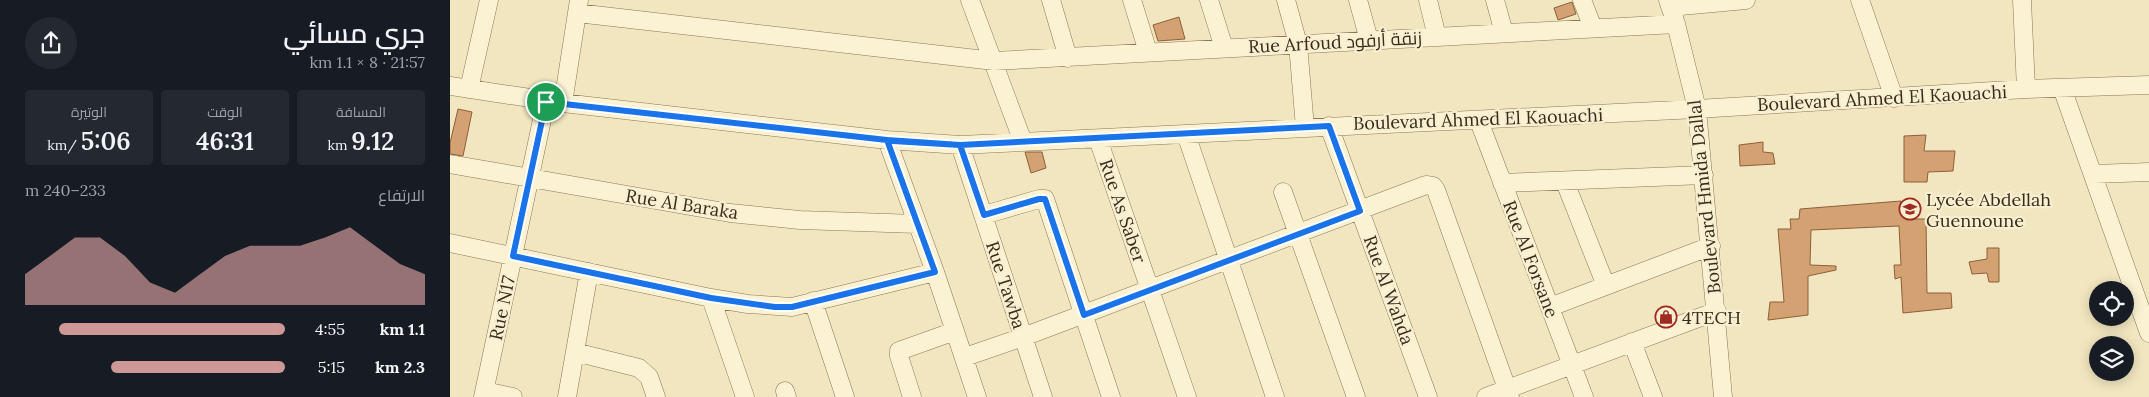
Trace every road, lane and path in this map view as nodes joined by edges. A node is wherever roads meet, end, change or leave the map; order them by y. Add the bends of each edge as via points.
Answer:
1 (489, 0) edge
2 (970, 0) edge
3 (1051, 0) edge
4 (1132, 0) edge
5 (1209, 0) edge
6 (1286, 0) edge
7 (1358, 0) edge
8 (1428, 0) edge
9 (1495, 0) edge
10 (1582, 0) edge
11 (1746, 0) edge
12 (1860, 0) edge
13 (2022, 0) edge
14 (1669, 4) edge
15 (578, 6) edge
16 (1676, 24) junction
17 (1593, 28) junction
18 (1504, 33) junction
19 (1437, 37) junction
20 (1369, 40) junction
21 (1298, 44) junction
22 (1224, 48) junction
23 (1148, 52) junction
24 (1068, 58) junction
25 (994, 61) junction
26 (2149, 85) edge
27 (450, 86) edge
28 (2062, 88) junction
29 (470, 89) junction
30 (2026, 89) junction
31 (1894, 98) junction
32 (554, 102) junction
33 (1697, 109) junction
34 (1479, 120) junction
35 (1329, 126) junction
36 (1305, 128) junction
37 (1186, 134) junction
38 (1098, 139) junction
39 (887, 140) junction
40 (1023, 142) junction
41 (960, 145) junction
42 (450, 164) edge
43 (2149, 172) edge
44 (2094, 174) junction
45 (1704, 175) junction
46 (530, 178) junction
47 (1565, 182) junction
48 (1502, 183) junction
49 (1283, 192) dead end
50 (1360, 211) junction
51 (984, 215) junction
52 (917, 224) junction
53 (1298, 234) junction
54 (450, 243) edge
55 (1711, 246) junction
56 (513, 256) junction
57 (1228, 260) junction
58 (589, 272) junction
59 (935, 272) junction
60 (1606, 286) junction
61 (1150, 290) junction
62 (711, 298) junction
63 (813, 301) junction
64 (1550, 307) junction
65 (1717, 311) junction
66 (1084, 315) junction
67 (956, 331) junction
68 (2149, 333) edge
69 (1024, 337) junction
70 (1632, 342) junction
71 (575, 352) junction
72 (965, 357) junction
73 (1571, 365) junction
74 (1508, 393) edge
75 (484, 394) edge
76 (513, 397) edge
77 (567, 397) edge
78 (656, 397) edge
79 (745, 397) edge
80 (845, 397) edge
81 (912, 397) edge
82 (977, 397) edge
83 (1043, 397) edge
84 (1111, 397) edge
85 (1187, 397) edge
86 (1275, 397) edge
87 (1356, 397) edge
88 (1428, 397) edge
89 (1486, 397) edge
90 (1584, 397) edge
91 (1653, 397) edge
92 (1723, 397) edge

1 - 29 street
2 - 25 street
3 - 24 street
4 - 23 street
5 - 22 street
6 - 21 street
7 - 20 street
8 - 19 street
9 - 18 street
10 - 17 street
11 - 14 street
12 - 31 street
13 - 30 street
14 - 16 street, Boulevard Hmida Dallal
15 - 25 street, Rue Arfoud زنقة أرفود
15 - 32 street, Rue N17
16 - 17 street, Rue Arfoud زنقة أرفود
16 - 33 street, Boulevard Hmida Dallal
17 - 18 street, Rue Arfoud زنقة أرفود
18 - 19 street, Rue Arfoud زنقة أرفود
19 - 20 street, Rue Arfoud زنقة أرفود
20 - 21 street, Rue Arfoud زنقة أرفود
21 - 22 street, Rue Arfoud زنقة أرفود
21 - 36 street
22 - 23 street, Rue Arfoud زنقة أرفود
23 - 24 street, Rue Arfoud زنقة أرفود
24 - 25 street, Rue Arfoud زنقة أرفود
25 - 40 street
26 - 28 street, Boulevard Ahmed El Kaouachi
27 - 29 street, Boulevard Ahmed El Kaouachi
28 - 30 street, Boulevard Ahmed El Kaouachi
28 - 44 street
29 - 32 street, Boulevard Ahmed El Kaouachi
30 - 31 street, Boulevard Ahmed El Kaouachi
31 - 33 street, Boulevard Ahmed El Kaouachi
32 - 39 street, Boulevard Ahmed El Kaouachi
32 - 46 street, Rue N17
33 - 34 street, Boulevard Ahmed El Kaouachi
33 - 45 street, Boulevard Hmida Dallal
34 - 35 street, Boulevard Ahmed El Kaouachi
34 - 48 street, Rue Al Forsane
35 - 36 street, Boulevard Ahmed El Kaouachi
35 - 50 street, Rue Al Wahda
36 - 37 street, Boulevard Ahmed El Kaouachi
37 - 38 street, Boulevard Ahmed El Kaouachi
37 - 57 street
38 - 40 street, Boulevard Ahmed El Kaouachi
38 - 61 street, Rue As Saber
39 - 41 street, Boulevard Ahmed El Kaouachi
39 - 52 street
40 - 41 street, Boulevard Ahmed El Kaouachi
41 - 51 street, Rue Tawba
42 - 46 street, Rue Al Baraka
43 - 44 street
44 - 68 street
45 - 47 street
45 - 55 street, Boulevard Hmida Dallal
46 - 52 street, Rue Al Baraka via 730,213 800,220
46 - 56 street, Rue N17
47 - 48 street
47 - 60 street
48 - 64 street, Rue Al Forsane
49 - 53 street
50 - 53 street
50 - 74 street via 1433,186
50 - 88 street, Rue Al Wahda
51 - 66 street via 1045,199
51 - 69 street, Rue Tawba
52 - 59 street
53 - 57 street
53 - 87 street
54 - 56 street
55 - 60 street
55 - 65 street, Boulevard Hmida Dallal
56 - 58 street
56 - 75 street, Rue N17
57 - 61 street
57 - 86 street
58 - 62 street
58 - 71 street
59 - 63 street
59 - 67 street
60 - 64 street
61 - 66 street
61 - 85 street, Rue As Saber
62 - 63 street via 775,307 792,307
62 - 79 street
63 - 80 street
64 - 73 street, Rue Al Forsane
65 - 70 street
65 - 92 street, Boulevard Hmida Dallal
66 - 69 street
66 - 84 street
67 - 72 street
67 - 81 street via 899,351
69 - 72 street
69 - 83 street, Rue Tawba
70 - 73 street
70 - 91 street
71 - 77 street
71 - 78 street via 639,368 649,377
72 - 82 street
73 - 74 street
73 - 90 street, Rue Al Forsane
74 - 89 street
75 - 76 street

